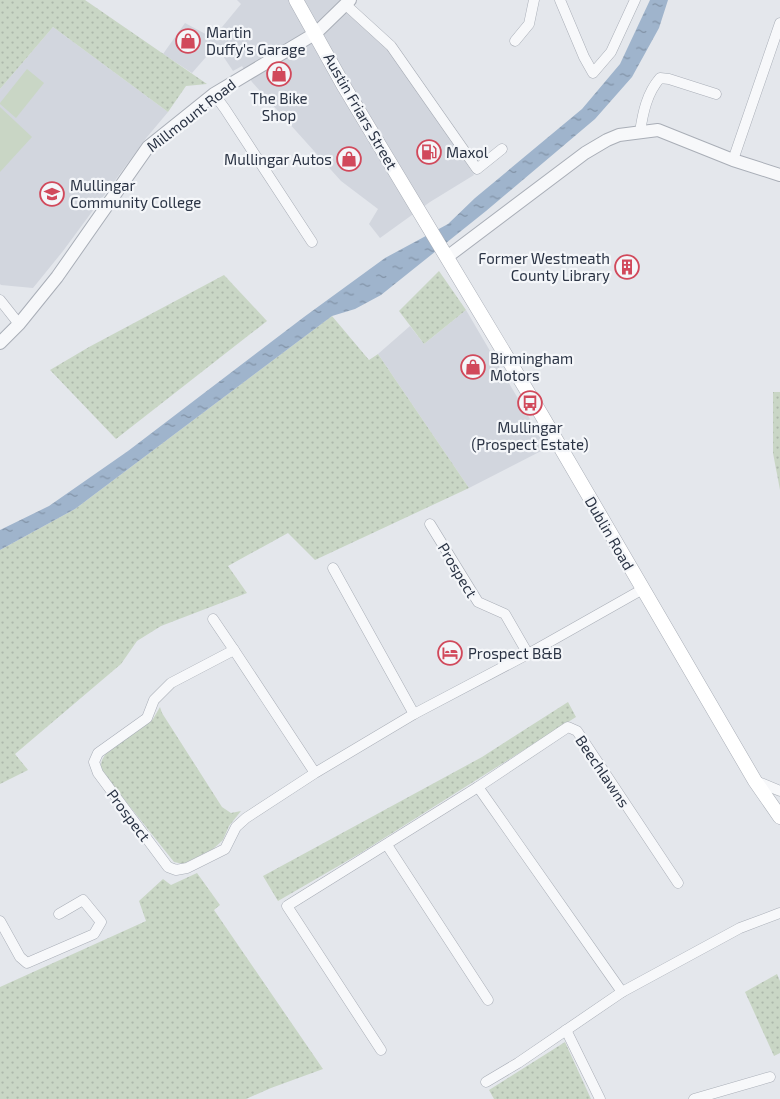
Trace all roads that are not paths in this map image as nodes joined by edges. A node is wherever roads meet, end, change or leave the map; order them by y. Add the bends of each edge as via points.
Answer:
1 (296, 0) edge
2 (534, 0) edge
3 (560, 0) edge
4 (636, 0) edge
5 (348, 2) edge
6 (780, 23) edge
7 (316, 34) junction
8 (515, 41) dead end
9 (214, 94) junction
10 (716, 94) dead end
11 (640, 132) junction
12 (502, 150) dead end
13 (732, 160) junction
14 (780, 175) edge
15 (312, 242) dead end
16 (444, 252) junction
17 (0, 300) edge
18 (19, 324) junction
19 (0, 343) edge
20 (430, 524) dead end
21 (332, 568) dead end
22 (643, 589) junction
23 (213, 619) dead end
24 (234, 650) junction
25 (528, 654) junction
26 (414, 714) junction
27 (315, 773) junction
28 (755, 781) junction
29 (478, 787) junction
30 (780, 791) edge
31 (780, 817) edge
32 (387, 846) junction
33 (678, 883) dead end
34 (59, 914) dead end
35 (780, 914) edge
36 (0, 921) edge
37 (622, 992) junction
38 (488, 1000) dead end
39 (566, 1030) junction
40 (381, 1050) dead end
41 (770, 1077) dead end
42 (486, 1082) dead end
43 (600, 1099) edge
44 (694, 1099) edge

1 - 7 main road, Austin Friars Street
2 - 8 street via 529,24
3 - 4 street via 593,73 611,52
5 - 7 street, Millmount Road
5 - 12 street via 391,46 477,169
6 - 13 street
7 - 9 street, Millmount Road
7 - 16 main road, Austin Friars Street
9 - 15 street
9 - 18 street, Millmount Road via 148,146 58,277
10 - 11 street via 660,78 654,84 644,109
11 - 13 street via 658,130
11 - 16 street via 619,135 585,153
13 - 14 street
16 - 22 main road, Dublin Road
17 - 18 street
18 - 19 street, Millmount Road
20 - 25 street, Prospect via 478,602 505,614
21 - 26 street
22 - 25 street, Prospect
22 - 28 main road, Dublin Road
23 - 24 street
24 - 27 street
24 - 27 street, Prospect via 171,683 154,700 147,718 98,753 94,762 98,773 168,868 176,870 225,849 236,827 246,818
25 - 26 street, Prospect
26 - 27 street, Prospect
28 - 30 street
28 - 31 main road, Dublin Road
29 - 32 street, Beechlawns
29 - 33 street, Beechlawns via 568,727 577,731
29 - 37 street
32 - 38 street
32 - 40 street, Beechlawns via 287,906
34 - 36 street via 83,900 101,922 94,934 27,963 20,957
35 - 37 street via 740,928
37 - 39 street
39 - 42 street
39 - 43 street
41 - 44 street

